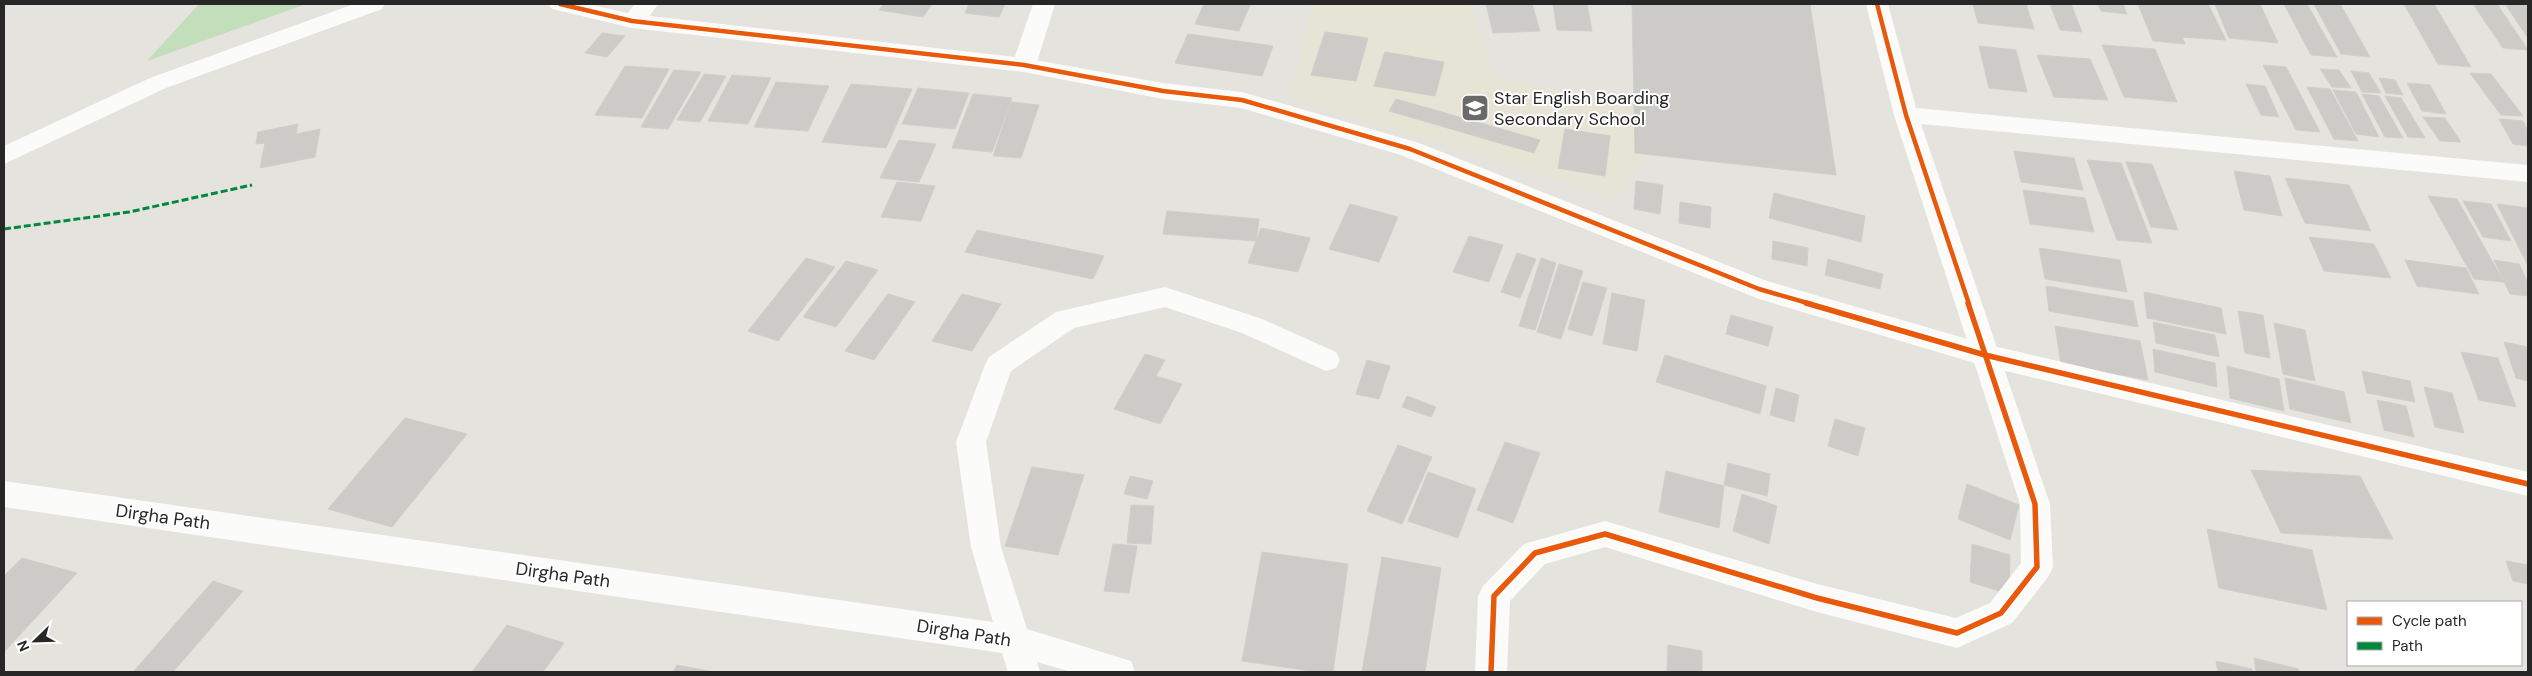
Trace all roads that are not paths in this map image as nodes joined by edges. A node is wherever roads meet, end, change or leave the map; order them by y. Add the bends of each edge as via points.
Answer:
1 (374, 4) edge
2 (560, 4) edge
3 (1044, 4) edge
4 (1877, 4) edge
5 (639, 12) edge
6 (1024, 65) junction
7 (1906, 115) junction
8 (4, 156) edge
9 (2528, 174) edge
10 (1985, 355) junction
11 (1326, 360) dead end
12 (2528, 484) edge
13 (4, 494) edge
14 (1014, 640) junction
15 (1024, 672) edge
16 (1119, 672) edge
17 (1491, 672) edge

1 - 8 street via 158,83
2 - 5 street
3 - 6 street
4 - 7 street
5 - 6 street
6 - 10 street via 1163,91 1242,100 1410,149 1759,289
7 - 9 street
7 - 10 street
10 - 12 street
10 - 17 street via 2035,504 2037,567 2001,613 1957,633 1817,598 1605,534 1534,553 1494,596
11 - 14 street via 1252,326 1165,297 1066,319 999,365 971,442 986,547
13 - 14 street, Dirgha Path
14 - 15 street
14 - 16 street, Dirgha Path

